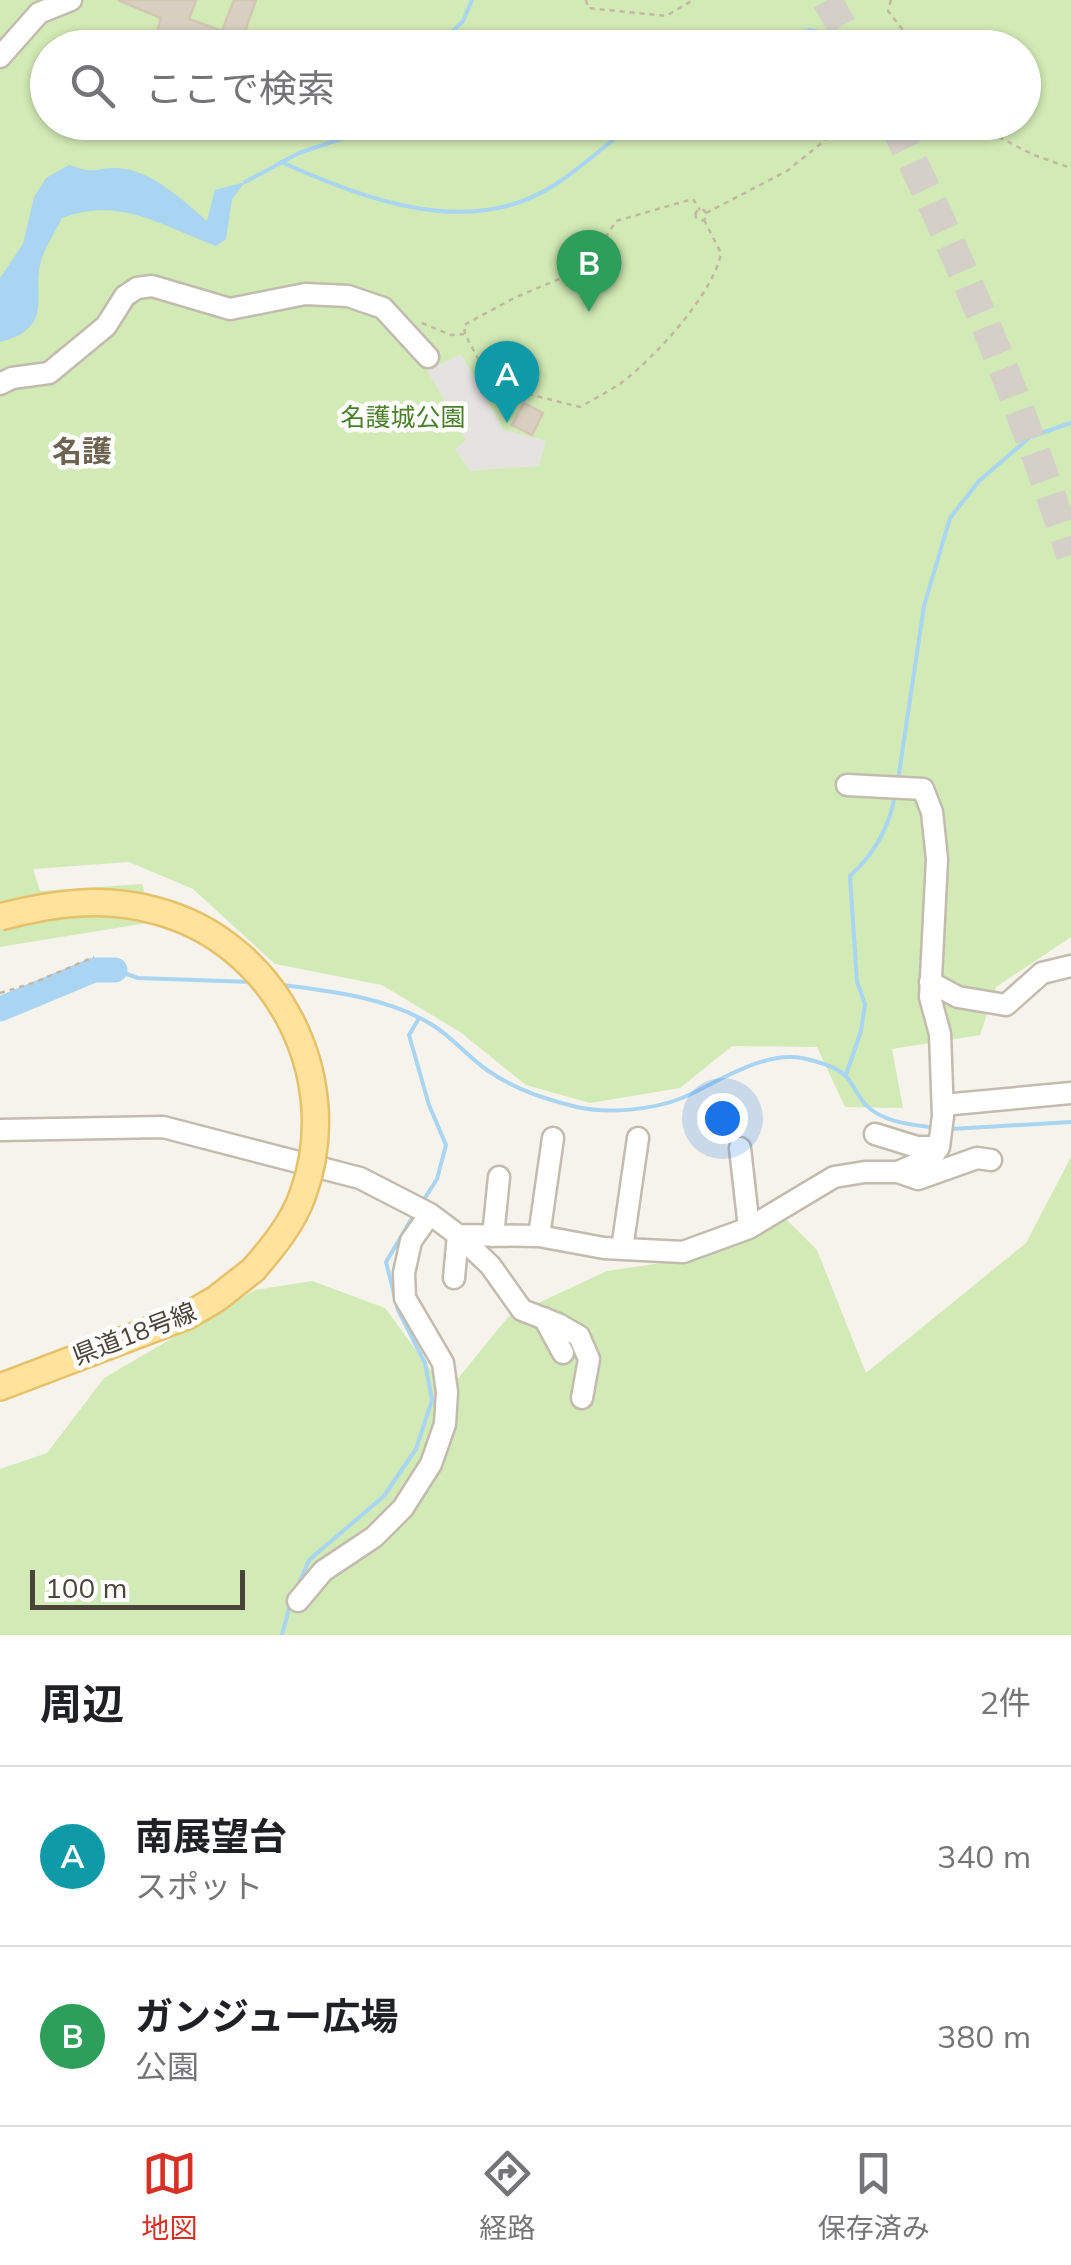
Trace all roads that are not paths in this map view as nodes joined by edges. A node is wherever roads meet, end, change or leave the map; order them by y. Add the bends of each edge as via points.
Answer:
1 (72, 0) edge
2 (0, 56) edge
3 (428, 356) dead end
4 (0, 384) edge
5 (846, 785) dead end
6 (0, 917) edge
7 (1071, 966) edge
8 (930, 982) junction
9 (1071, 1093) edge
10 (943, 1110) junction
11 (0, 1130) edge
12 (875, 1134) dead end
13 (554, 1138) dead end
14 (638, 1138) dead end
15 (941, 1143) junction
16 (740, 1148) dead end
17 (991, 1160) dead end
18 (898, 1172) junction
19 (500, 1177) dead end
20 (422, 1210) junction
21 (749, 1228) junction
22 (458, 1235) junction
23 (493, 1236) junction
24 (538, 1236) junction
25 (622, 1249) junction
26 (454, 1278) dead end
27 (544, 1318) junction
28 (563, 1353) dead end
29 (0, 1387) edge
30 (582, 1398) dead end
31 (298, 1601) dead end

1 - 2 street via 39,12
3 - 4 street via 383,308 348,296 305,294 230,309 152,286 125,296 106,326 49,372
5 - 8 street via 923,789 937,858
6 - 29 main road, 県道18号線, bridge via 105,902 159,911 220,938 273,990 299,1036 316,1116 298,1206 254,1270 187,1316
7 - 8 street via 1042,972 1006,1005 958,996
8 - 10 street
9 - 10 street
10 - 15 street
11 - 20 street via 162,1127 360,1178
12 - 15 street via 918,1148
13 - 24 street
14 - 25 street
15 - 18 street via 932,1158
16 - 21 street
17 - 18 street via 977,1158 918,1179
18 - 21 street via 834,1177
19 - 23 street
20 - 22 street
20 - 31 street via 404,1272 405,1298 442,1363 445,1424 431,1464 402,1508 374,1538 323,1571
21 - 25 street via 684,1252
22 - 23 street
22 - 26 street
22 - 27 street via 522,1310
23 - 24 street
24 - 25 street
27 - 28 street
27 - 30 street via 579,1336 590,1359

